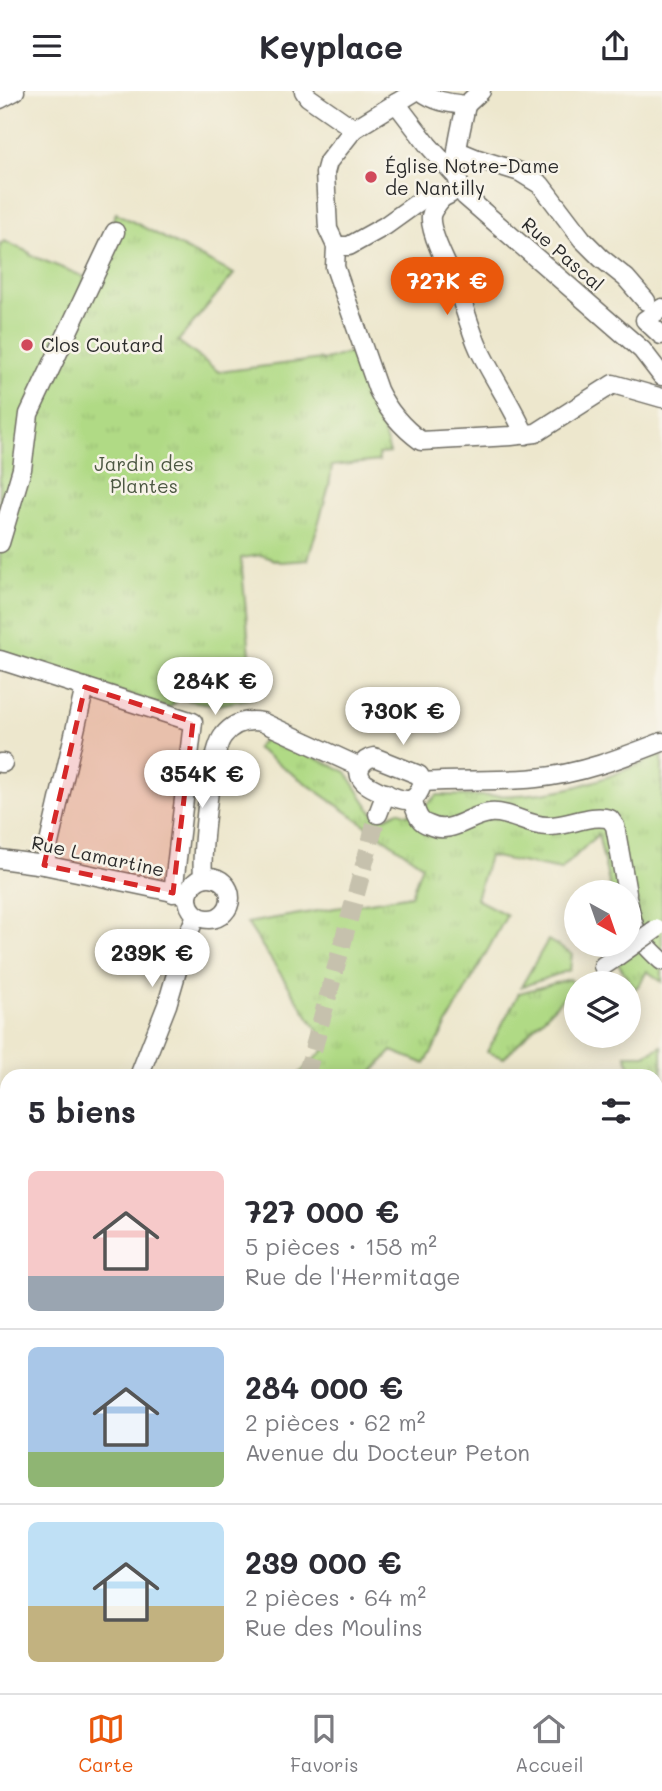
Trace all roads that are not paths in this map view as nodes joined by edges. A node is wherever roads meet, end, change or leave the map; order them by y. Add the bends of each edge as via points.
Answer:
1 (15, 91) edge
2 (304, 91) edge
3 (418, 91) edge
4 (481, 91) edge
5 (0, 99) edge
6 (396, 103) junction
7 (466, 105) junction
8 (354, 129) junction
9 (458, 151) junction
10 (457, 182) junction
11 (442, 198) junction
12 (115, 232) dead end
13 (336, 246) junction
14 (654, 305) edge
15 (661, 343) edge
16 (642, 350) junction
17 (662, 376) edge
18 (662, 398) edge
19 (525, 435) junction
20 (0, 543) edge
21 (0, 660) edge
22 (85, 687) junction
23 (662, 742) edge
24 (360, 767) junction
25 (422, 782) junction
26 (386, 793) junction
27 (412, 799) junction
28 (378, 814) tunnel mouth
29 (0, 859) edge
30 (44, 865) junction
31 (203, 877) junction
32 (625, 880) edge
33 (180, 894) junction
34 (196, 915) junction
35 (659, 927) edge
36 (641, 940) edge
37 (662, 961) edge
38 (609, 962) dead end
39 (142, 1069) edge

1 - 5 street
2 - 8 street
3 - 6 street
3 - 7 street
4 - 7 street
6 - 8 street
6 - 10 street, Rue Pascal
7 - 9 street
8 - 13 street via 328,162 325,173 328,229
9 - 10 street
9 - 14 street via 520,171 541,185 582,239
10 - 11 street
10 - 16 street, Rue Pascal via 464,196
11 - 13 street via 424,198 349,246
11 - 19 street via 431,219 439,247 477,344
12 - 20 street via 29,414 22,469
13 - 19 street via 335,267 378,390 410,433 421,441
14 - 15 street via 645,320
15 - 16 street via 655,349
16 - 17 street, Rue Pascal
18 - 19 street via 613,384 536,433
21 - 22 street
22 - 30 street
22 - 33 street via 193,722
23 - 25 street via 569,773 502,781
24 - 25 street via 369,758 379,757 415,772
24 - 26 street via 366,784
24 - 31 street via 262,722 233,726 216,752 202,852
25 - 27 street
26 - 27 street
26 - 28 street
27 - 32 street via 419,818 439,828 488,813 544,826 601,816 610,819
29 - 30 street, Rue Lamartine
30 - 33 street, Rue Lamartine
31 - 33 street
31 - 34 street via 222,881 230,899 216,918
33 - 34 street
34 - 39 street
35 - 38 street, bridge
36 - 37 street

